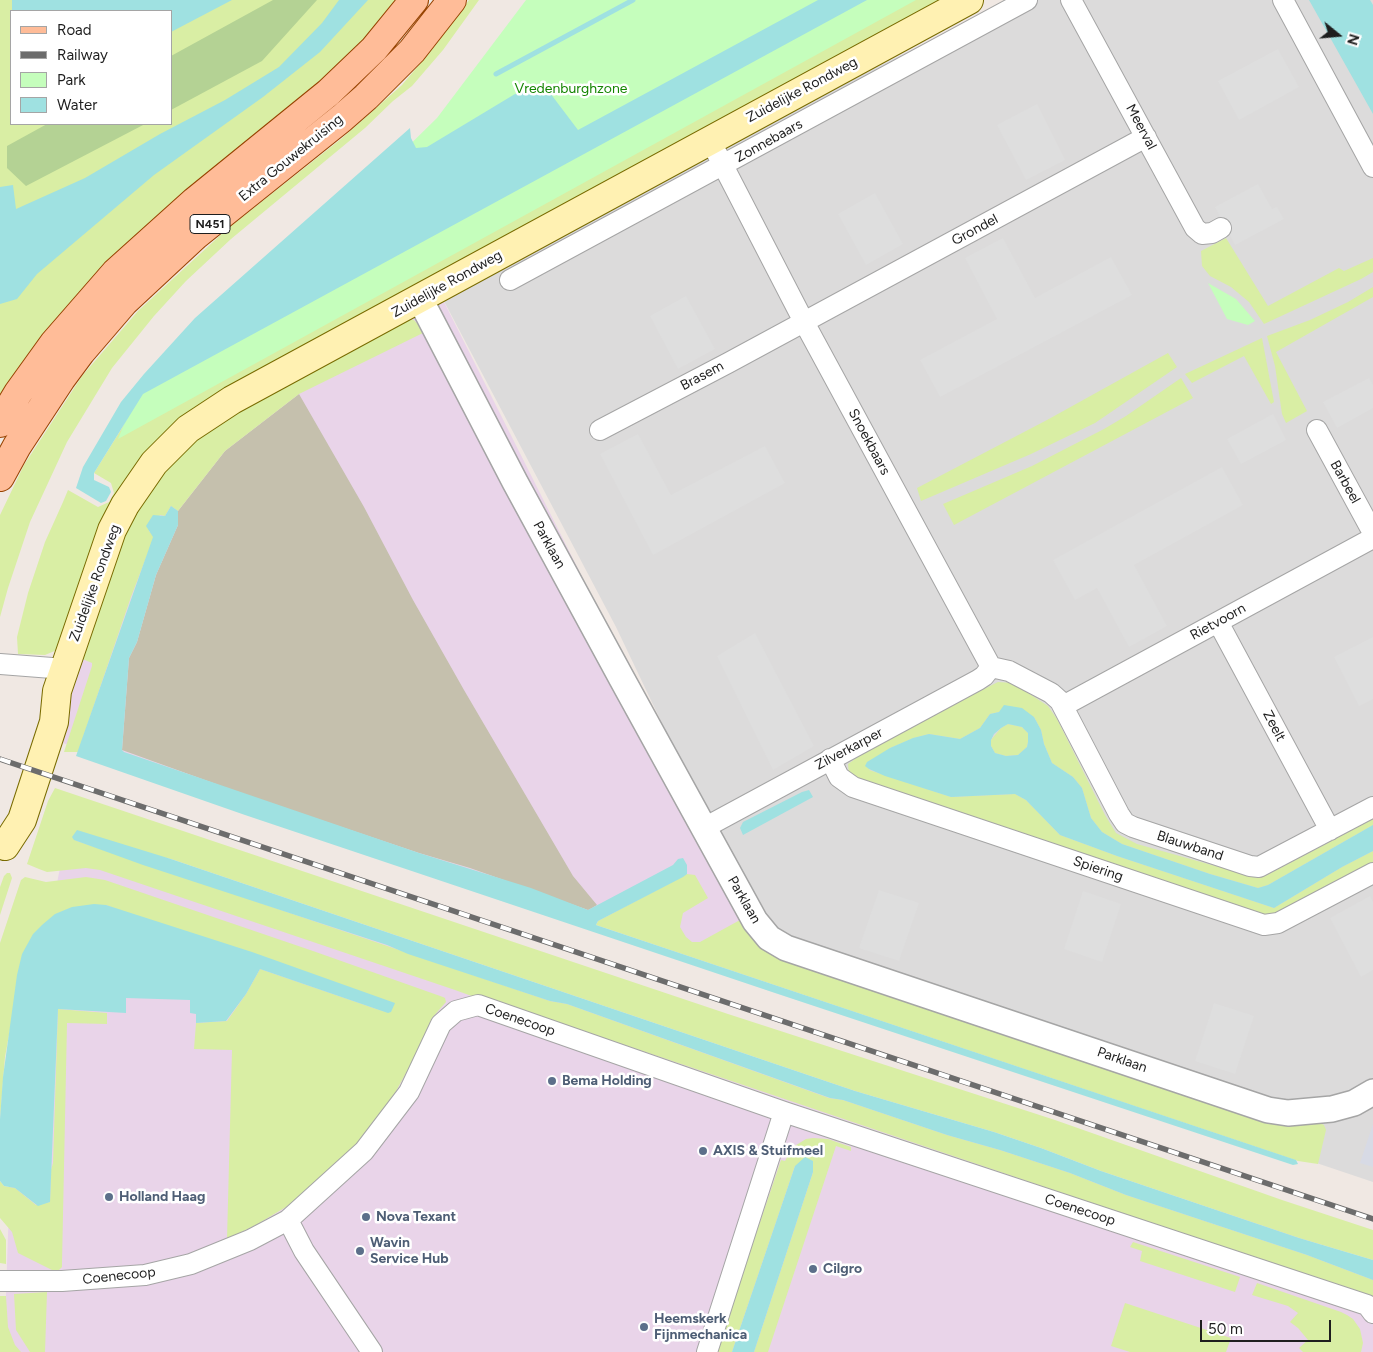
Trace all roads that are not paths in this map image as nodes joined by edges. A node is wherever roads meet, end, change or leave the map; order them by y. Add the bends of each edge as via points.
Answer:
1 (414, 0) edge
2 (452, 0) edge
3 (969, 0) edge
4 (1027, 0) edge
5 (1071, 0) edge
6 (1283, 0) edge
7 (1146, 137) junction
8 (710, 140) junction
9 (723, 166) junction
10 (1373, 167) edge
11 (1222, 228) dead end
12 (510, 280) dead end
13 (420, 299) junction
14 (804, 322) junction
15 (0, 423) edge
16 (600, 430) dead end
17 (1317, 430) dead end
18 (0, 477) edge
19 (1373, 533) edge
20 (1373, 538) edge
21 (1218, 622) junction
22 (0, 664) edge
23 (991, 668) junction
24 (61, 680) junction
25 (1063, 706) junction
26 (830, 759) junction
27 (1373, 807) edge
28 (704, 828) junction
29 (1330, 830) junction
30 (2, 853) edge
31 (1373, 873) edge
32 (1373, 1092) edge
33 (784, 1112) junction
34 (288, 1220) junction
35 (0, 1281) edge
36 (1373, 1312) edge
37 (372, 1352) edge
38 (708, 1352) edge

1 - 15 main road, Extra Gouwekruising / N451 via 374,49 328,93 195,201 115,274 54,344
2 - 18 main road, Extra Gouwekruising / N451 via 412,51 366,97 196,235 124,302 60,380
3 - 8 main road, Zuidelijke Rondweg
4 - 9 street, Zonnebaars
5 - 7 street, Meerval
6 - 10 street
7 - 11 street, Meerval via 1195,228 1202,234
7 - 14 street, Grondel
8 - 9 street, Snoekbaars
8 - 13 main road, Zuidelijke Rondweg
9 - 12 street, Zonnebaars
9 - 14 street, Snoekbaars
13 - 24 main road, Zuidelijke Rondweg via 218,409 188,429 165,451 134,491 112,530
13 - 28 street, Parklaan via 515,482
14 - 16 street, Brasem
14 - 23 street, Snoekbaars
17 - 19 street, Barbeel
20 - 21 street, Rietvoorn
21 - 25 street, Rietvoorn
21 - 29 street, Zeelt
22 - 24 street
23 - 25 street via 1010,671 1056,696
23 - 26 street, Zilverkarper via 978,680
24 - 30 main road, Zuidelijke Rondweg via 54,722 22,820
25 - 29 street, Blauwband via 1119,814 1125,823 1133,827 1259,867
26 - 28 street, Zilverkarper
26 - 31 street, Spiering via 839,777 853,787 1264,925 1278,923
27 - 29 street, Blauwband
28 - 32 street, Parklaan via 755,921 769,938 786,948 1268,1110 1288,1113 1332,1109 1354,1103
33 - 34 street, Coenecoop via 478,1005 456,1011 441,1024 409,1092 364,1151
33 - 36 street, Coenecoop via 1367,1305
33 - 38 street
34 - 35 street, Coenecoop via 250,1240 191,1264 145,1275 62,1281
34 - 37 street via 304,1250

